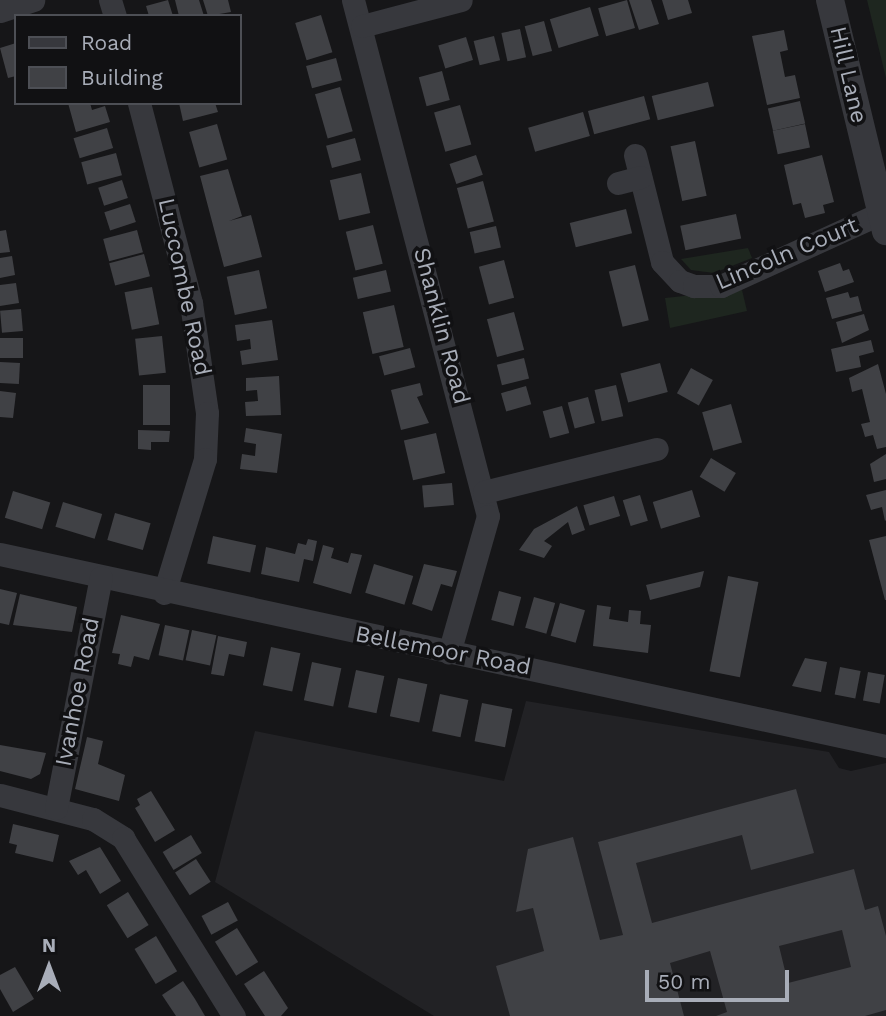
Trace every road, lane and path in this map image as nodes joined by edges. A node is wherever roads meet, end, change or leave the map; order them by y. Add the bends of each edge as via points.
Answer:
1 (33, 0) edge
2 (353, 0) edge
3 (461, 0) edge
4 (830, 0) edge
5 (0, 11) edge
6 (362, 26) junction
7 (140, 105) edge
8 (631, 172) dead end
9 (884, 222) edge
10 (657, 449) dead end
11 (484, 492) junction
12 (0, 554) edge
13 (101, 577) junction
14 (164, 593) junction
15 (449, 653) junction
16 (886, 746) edge
17 (0, 795) edge
18 (56, 808) junction
19 (234, 1016) edge

1 - 5 street
2 - 6 street, Shanklin Road
3 - 6 street
4 - 9 street, Hill Lane
6 - 11 street, Shanklin Road
7 - 14 street, Luccombe Road via 191,303 206,413 205,459
8 - 9 street, Lincoln Court via 662,262 680,281 694,286 721,286
10 - 11 street
11 - 15 street, Shanklin Road via 484,540
12 - 13 street, Bellemoor Road
13 - 14 street, Bellemoor Road
13 - 18 street, Ivanhoe Road
14 - 15 street, Bellemoor Road
15 - 16 street, Bellemoor Road
17 - 18 street
18 - 19 street via 93,819 123,838

